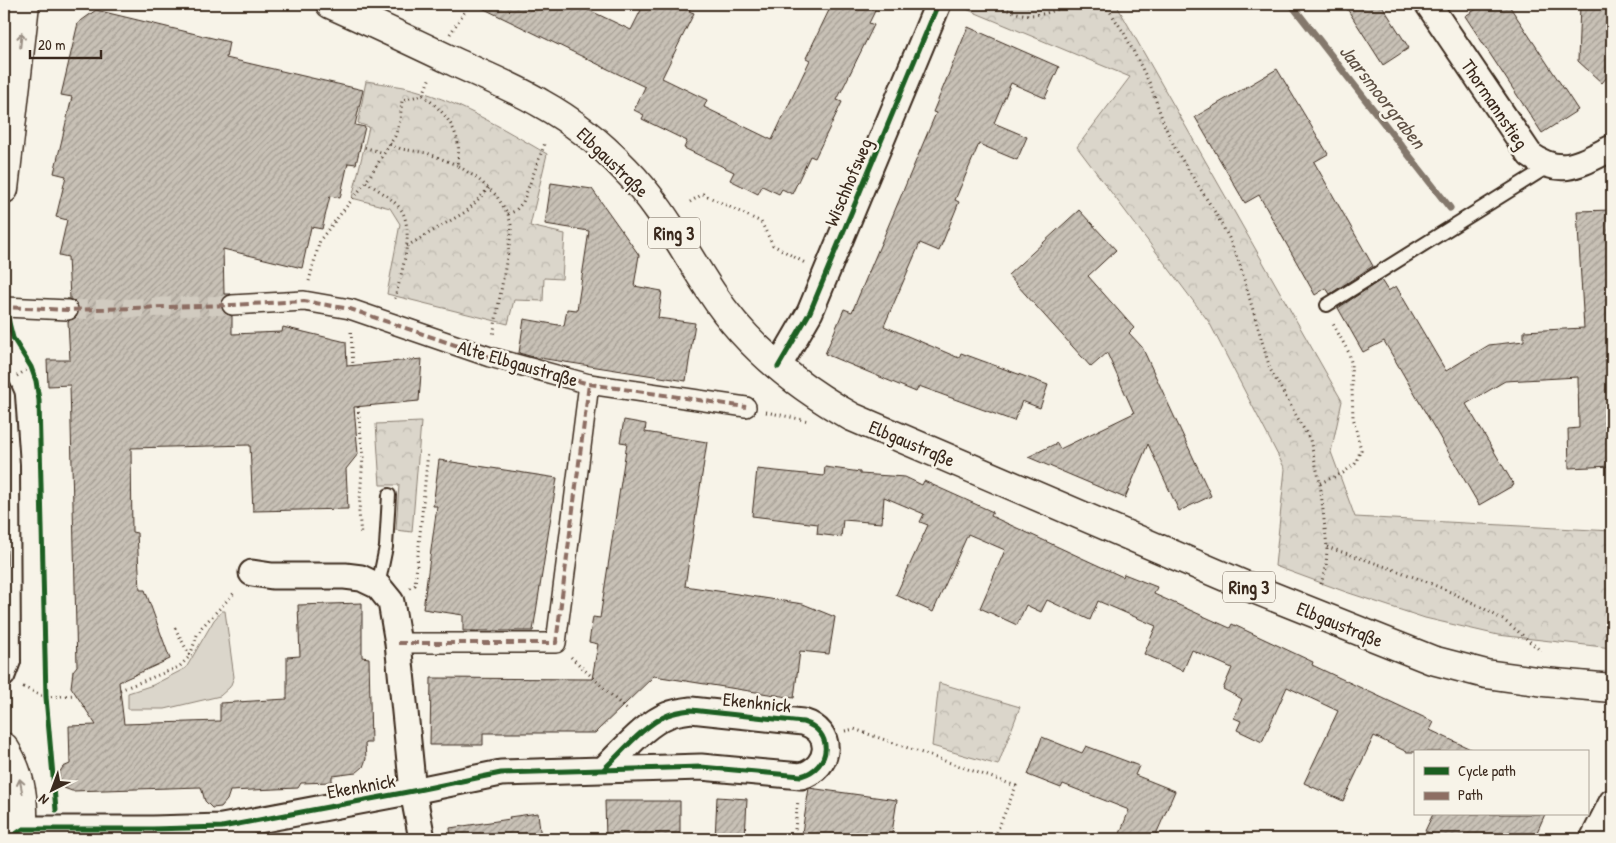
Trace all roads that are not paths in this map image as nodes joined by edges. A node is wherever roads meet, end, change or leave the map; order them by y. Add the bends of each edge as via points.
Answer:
1 (25, 4) edge
2 (330, 4) edge
3 (937, 4) edge
4 (1428, 4) edge
5 (1612, 148) edge
6 (1549, 166) junction
7 (4, 189) edge
8 (232, 305) tunnel mouth
9 (1327, 305) road end
10 (5, 307) edge
11 (68, 310) tunnel mouth
12 (778, 368) junction
13 (589, 384) junction
14 (4, 386) edge
15 (746, 407) road end
16 (389, 495) dead end
17 (246, 579) road end
18 (385, 594) junction
19 (398, 643) junction
20 (4, 682) edge
21 (1612, 688) edge
22 (4, 747) edge
23 (604, 769) junction
24 (414, 791) junction
25 (1612, 802) edge
26 (14, 830) edge
27 (155, 834) edge
28 (422, 839) edge
29 (1593, 839) edge

7 -> 1 main road
2 - 12 main road, Elbgaustraße / Ring 3 via 542,103 605,149 662,213 728,316
3 - 12 street, Wischhofsweg via 810,312
4 - 6 street, Thormannstieg via 1522,146
5 - 6 street via 1570,166
6 - 9 lane
8 - 13 street, Alte Elbgaustraße via 304,301 350,308 490,357
10 - 11 street
12 - 21 main road, Elbgaustraße / Ring 3 via 821,400 852,417 1244,585 1432,660 1486,674
13 - 15 street, Alte Elbgaustraße
13 - 19 street via 556,643
14 - 20 lane via 8,396 13,465 14,605 14,662
16 - 18 lane
17 - 18 street via 345,576 361,578
18 - 19 street, Ekenknick
19 - 24 street, Ekenknick
26 -> 22 main road via 22,787
23 - 23 street, Ekenknick via 647,728 668,715 691,710 803,722 816,728 823,737 825,749 824,758 817,768 801,776 700,767
23 - 24 street, Ekenknick via 501,773
24 - 27 street, Ekenknick via 222,827
24 - 28 street
25 - 29 street
26 - 27 street, Ekenknick

